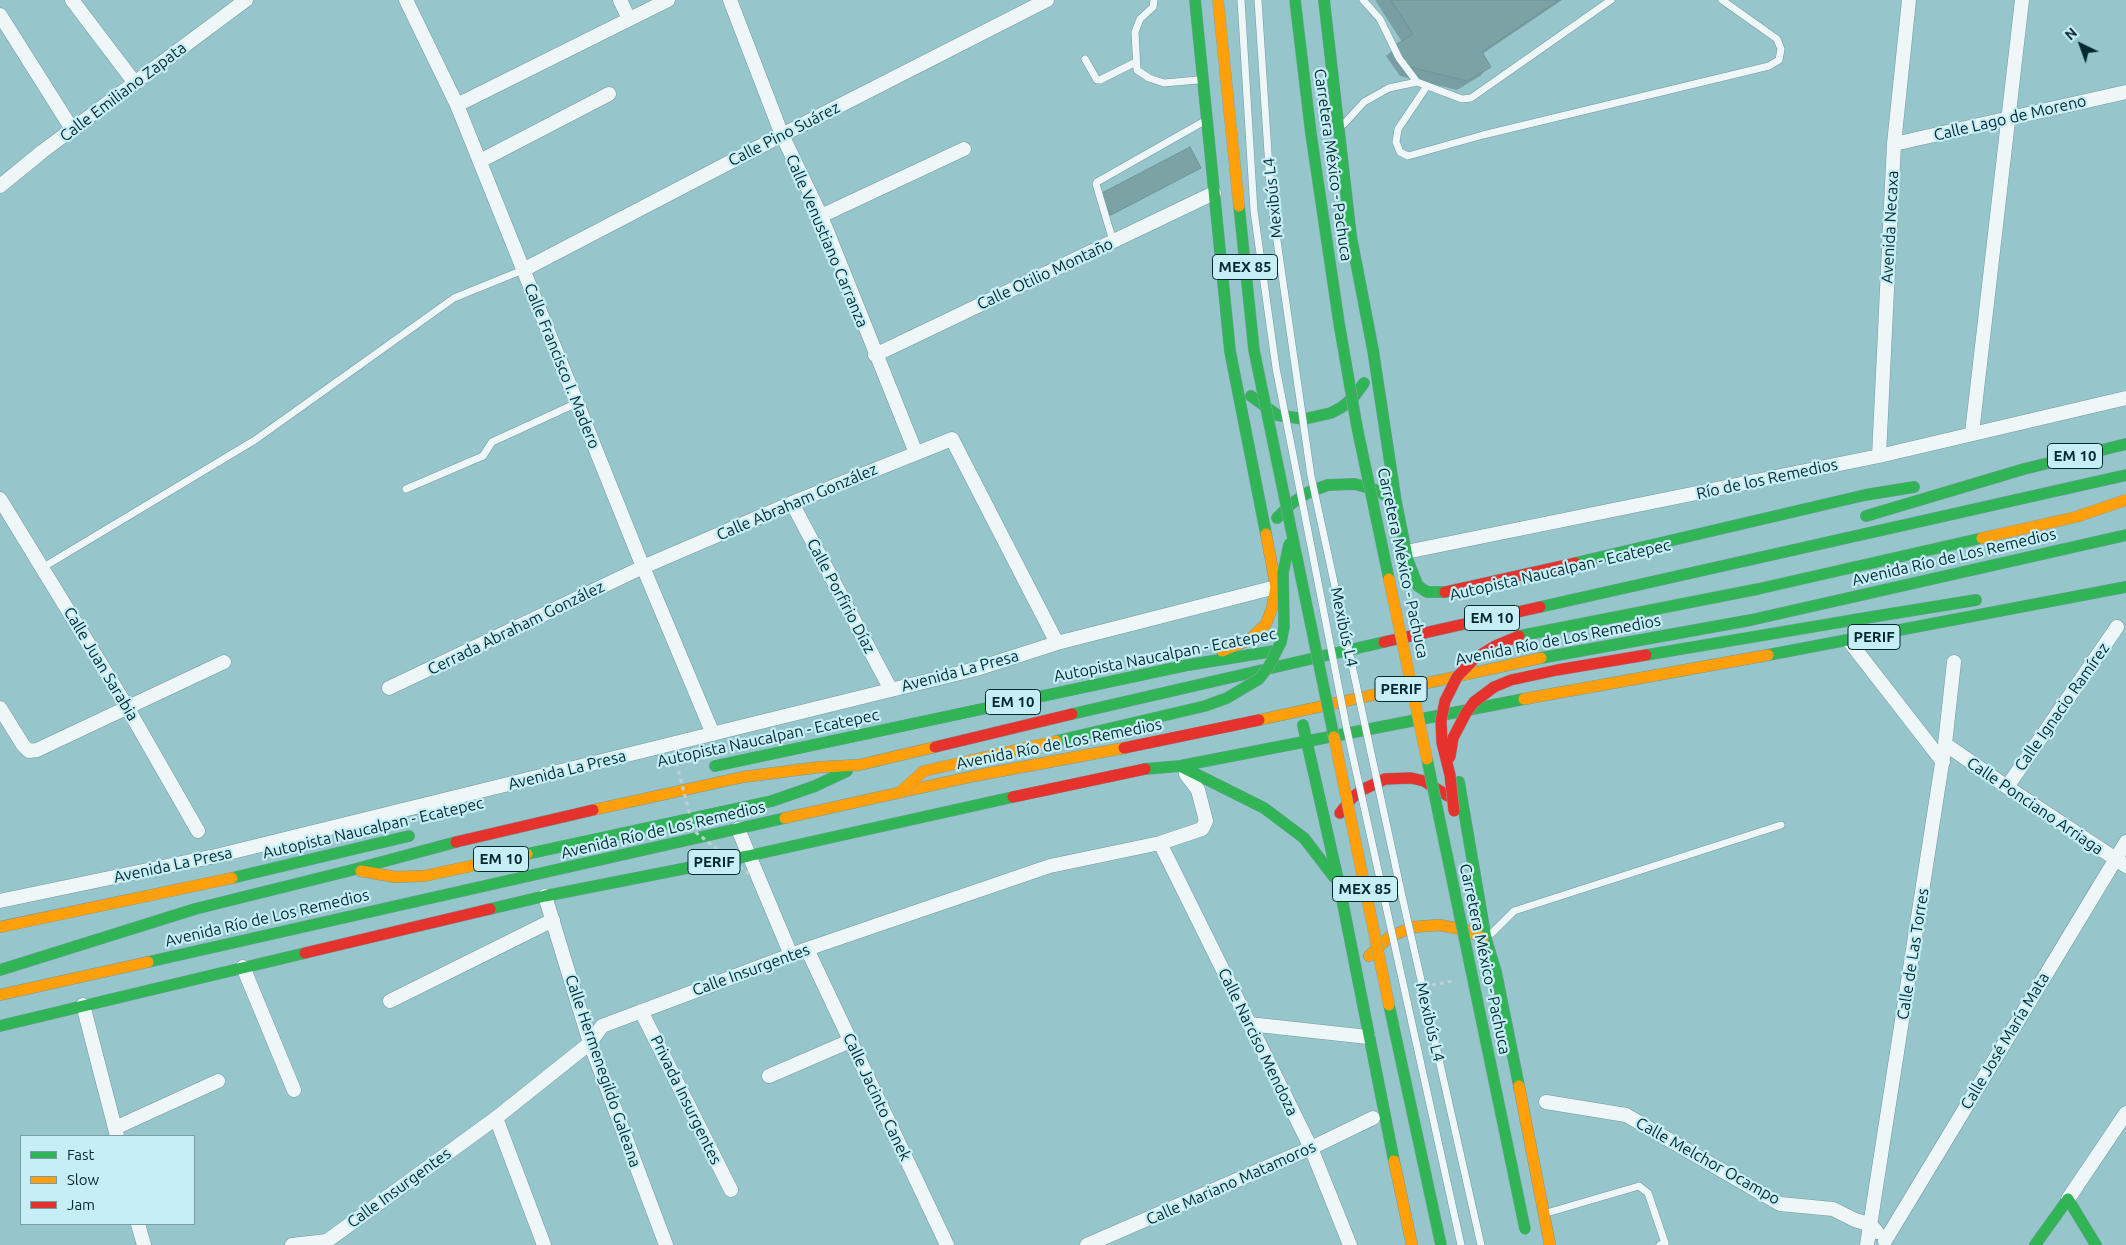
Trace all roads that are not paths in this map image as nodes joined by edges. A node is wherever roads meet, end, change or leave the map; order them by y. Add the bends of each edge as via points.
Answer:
1 (72, 0) edge
2 (406, 0) edge
3 (620, 0) edge
4 (668, 0) edge
5 (730, 0) edge
6 (1047, 0) edge
7 (1154, 0) edge
8 (1195, 0) edge
9 (1218, 0) edge
10 (1241, 0) edge
11 (1258, 0) edge
12 (1295, 0) edge
13 (1324, 0) edge
14 (1363, 0) edge
15 (1611, 0) edge
16 (1722, 0) edge
17 (1909, 0) edge
18 (2022, 0) edge
19 (243, 1) edge
20 (0, 15) edge
21 (629, 19) junction
22 (1086, 59) dead end
23 (1136, 62) junction
24 (1202, 80) junction
25 (1417, 82) junction
26 (135, 83) junction
27 (1427, 86) junction
28 (2126, 92) edge
29 (609, 94) dead end
30 (457, 105) junction
31 (2010, 117) junction
32 (1206, 121) junction
33 (72, 129) junction
34 (1339, 130) junction
35 (782, 135) junction
36 (1894, 144) junction
37 (964, 149) dead end
38 (480, 161) junction
39 (0, 186) edge
40 (1214, 193) junction
41 (821, 216) junction
42 (1113, 241) junction
43 (523, 270) junction
44 (1374, 350) junction
45 (875, 355) junction
46 (1236, 378) junction
47 (2126, 398) edge
48 (577, 403) junction
49 (1972, 433) junction
50 (2126, 444) edge
51 (916, 453) junction
52 (1879, 456) junction
53 (2024, 469) junction
54 (2126, 475) edge
55 (406, 489) dead end
56 (0, 499) edge
57 (2126, 500) edge
58 (1396, 502) junction
59 (792, 503) junction
60 (1856, 518) dead end
61 (1292, 532) junction
62 (1266, 534) junction
63 (2126, 535) edge
64 (1406, 552) junction
65 (643, 567) junction
66 (42, 568) junction
67 (2087, 582) dead end
68 (2126, 583) edge
69 (1276, 587) junction
70 (2126, 587) edge
71 (1990, 598) dead end
72 (1414, 620) dead end
73 (1386, 626) dead end
74 (2117, 627) dead end
75 (1358, 632) dead end
76 (1849, 641) junction
77 (1057, 643) junction
78 (224, 662) dead end
79 (1954, 662) dead end
80 (1188, 665) junction
81 (1442, 680) junction
82 (389, 688) dead end
83 (891, 690) junction
84 (127, 707) junction
85 (0, 708) edge
86 (1300, 709) junction
87 (1448, 714) junction
88 (713, 734) junction
89 (1306, 741) junction
90 (1945, 744) junction
91 (1942, 762) junction
92 (859, 765) junction
93 (1180, 766) junction
94 (701, 769) dead end
95 (1450, 776) junction
96 (2006, 787) junction
97 (899, 793) junction
98 (1464, 810) junction
99 (1781, 825) dead end
100 (738, 829) junction
101 (198, 831) dead end
102 (423, 833) dead end
103 (1160, 842) junction
104 (2126, 842) edge
105 (1330, 846) junction
106 (748, 856) junction
107 (2120, 862) edge
108 (1449, 866) junction
109 (352, 870) junction
110 (1339, 884) junction
111 (545, 896) junction
112 (0, 901) edge
113 (553, 920) junction
114 (0, 927) edge
115 (1486, 939) junction
116 (808, 949) junction
117 (791, 955) junction
118 (243, 967) junction
119 (0, 970) edge
120 (1357, 979) junction
121 (0, 995) edge
122 (390, 1000) dead end
123 (83, 1005) junction
124 (641, 1010) junction
125 (1249, 1024) junction
126 (0, 1026) edge
127 (1368, 1036) junction
128 (850, 1041) junction
129 (590, 1043) junction
130 (769, 1076) dead end
131 (218, 1081) dead end
132 (294, 1090) dead end
133 (1546, 1102) dead end
134 (2126, 1113) edge
135 (496, 1118) junction
136 (1373, 1118) dead end
137 (116, 1132) edge
138 (1311, 1148) junction
139 (731, 1190) dead end
140 (2068, 1199) junction
141 (1545, 1213) junction
142 (138, 1225) edge
143 (1871, 1225) junction
144 (1526, 1233) dead end
145 (1887, 1243) edge
146 (1550, 1244) edge
147 (1664, 1244) edge
148 (144, 1245) edge
149 (292, 1245) edge
150 (544, 1245) edge
151 (666, 1245) edge
152 (947, 1245) edge
153 (1087, 1245) edge
154 (1350, 1245) edge
155 (1412, 1245) edge
156 (1441, 1245) edge
157 (1460, 1245) edge
158 (1481, 1245) edge
159 (1867, 1245) edge
160 (2035, 1245) edge
161 (2096, 1245) edge

1 - 26 street
2 - 30 street, Calle Francisco I. Madero
3 - 21 street
4 - 21 street
5 - 35 street, Calle Venustiano Carranza
6 - 35 street, Calle Pino Suárez
7 - 23 lane via 1153,7 1140,19 1135,32
8 - 24 main road
9 - 61 main road, MEX 85, bridge via 1254,350
10 - 157 lane, Mexibús L4, bridge via 1254,211 1276,368 1348,730
11 - 158 lane, Mexibús L4, bridge via 1271,199 1311,476
12 - 108 main road, Carretera México - Pachuca, bridge via 1312,144 1356,417
13 - 34 main road
14 - 25 lane via 1380,19 1399,58
15 - 27 lane via 1471,98 1462,99
16 - 27 lane via 1777,39 1781,49 1779,60 1769,66 1408,156 1400,152 1396,142 1398,129
17 - 36 street, Avenida Necaxa
18 - 31 street
19 - 26 street, Calle Emiliano Zapata
20 - 33 street
21 - 30 street
22 - 23 lane via 1097,80
23 - 24 lane via 1138,72 1164,83
24 - 32 main road
25 - 27 lane
25 - 34 lane via 1389,88 1364,102
26 - 33 street, Calle Emiliano Zapata
28 - 31 street, Calle Lago de Moreno
29 - 38 street
30 - 38 street, Calle Francisco I. Madero
31 - 36 street, Calle Lago de Moreno
31 - 49 street
32 - 40 main road
32 - 42 lane via 1097,182
33 - 39 street, Calle Emiliano Zapata
34 - 44 main road via 1351,236
35 - 41 street, Calle Venustiano Carranza
35 - 43 street, Calle Pino Suárez
36 - 52 street, Avenida Necaxa
37 - 41 street
38 - 43 street, Calle Francisco I. Madero
40 - 42 street, Calle Otilio Montaño
40 - 46 main road via 1230,350
41 - 45 street, Calle Venustiano Carranza
42 - 45 street, Calle Otilio Montaño
43 - 48 street, Calle Francisco I. Madero
43 - 66 lane via 454,298 255,440
44 - 46 main road via 1368,376 1357,393 1342,407 1318,418 1277,415 1254,400
44 - 58 main road
45 - 51 street, Calle Venustiano Carranza
46 - 62 main road
47 - 49 street, Río de los Remedios
48 - 55 lane via 492,442 483,456
48 - 65 street, Calle Francisco I. Madero
49 - 52 street, Río de los Remedios
50 - 53 main road, EM 10
51 - 59 street, Calle Abraham González
51 - 77 street, Calle Abraham González via 952,439
52 - 64 street, Río de los Remedios
53 - 60 main road, EM 10
53 - 64 main road via 1865,495 1439,593 1427,592 1418,586
54 - 92 main road, Autopista Naucalpan - Ecatepec / EM 10 via 1217,680
56 - 66 street, Calle Juan Sarabia
57 - 95 main road, bridge via 2076,517 1758,589 1525,634 1495,646 1474,659 1457,677 1445,700 1441,721 1442,743
58 - 62 main road via 1379,491 1355,484 1328,484 1292,504
58 - 64 main road
59 - 65 street, Calle Abraham González
59 - 83 street, Calle Porfirio Díaz
61 - 97 main road, bridge via 1283,573 1284,627 1281,642 1259,679 1244,689 1205,706 924,771
61 - 156 main road, MEX 85, bridge
62 - 69 main road
63 - 81 main road, Avenida Río de Los Remedios / PERIF via 1751,620 1560,654
65 - 82 street, Cerrada Abraham González
65 - 88 street, Calle Francisco I. Madero
66 - 84 street, Calle Juan Sarabia
67 - 68 main road
69 - 77 street, Avenida La Presa
69 - 80 main road via 1266,624 1249,640
70 - 76 main road, PERIF
71 - 95 main road, bridge via 1511,680 1494,687 1474,702 1466,713 1451,744
72 - 73 main road
74 - 96 street, Calle Ignacio Ramírez
75 - 80 main road, Autopista Naucalpan - Ecatepec / EM 10
76 - 87 main road, PERIF
76 - 91 street
77 - 83 street, Avenida La Presa via 976,669
78 - 84 street
79 - 90 street, Calle de Las Torres
80 - 94 main road, Autopista Naucalpan - Ecatepec / EM 10
81 - 86 main road, Avenida Río de Los Remedios / PERIF
81 - 87 main road
83 - 88 street, Avenida La Presa
84 - 85 street via 37,750 28,751
84 - 101 street, Calle Juan Sarabia
86 - 89 main road
86 - 97 main road, Avenida Río de Los Remedios / PERIF via 1165,740
87 - 89 main road, PERIF
87 - 98 main road
88 - 112 street, Avenida La Presa via 220,855
89 - 93 main road, PERIF
89 - 105 main road
90 - 91 street, Calle de Las Torres
90 - 96 street, Calle Ponciano Arriaga
91 - 143 street, Calle de Las Torres
92 - 109 main road, Autopista Naucalpan - Ecatepec / EM 10 via 743,777 476,836
92 - 109 main road, Autopista Naucalpan - Ecatepec / EM 10 via 815,786 772,801 424,876
93 - 103 street, Calle Insurgentes via 1198,790 1206,821 1202,829
93 - 106 main road, PERIF via 1108,776
93 - 110 main road via 1264,808 1304,838
95 - 108 main road, bridge via 1455,816
96 - 107 street, Calle Ponciano Arriaga
97 - 100 main road, Avenida Río de Los Remedios / PERIF
98 - 105 main road via 1424,781 1385,779 1362,790 1344,807
98 - 115 main road
99 - 115 lane via 1514,912
100 - 106 street
100 - 121 main road, Avenida Río de Los Remedios / PERIF
102 - 114 main road, Autopista Naucalpan - Ecatepec via 251,874
103 - 116 street, Calle Insurgentes via 1050,866
103 - 125 street, Calle Narciso Mendoza
104 - 107 street, Calle José María Mata
105 - 110 main road
106 - 111 main road, PERIF
106 - 117 street
107 - 145 street, Calle José María Mata
108 - 144 main road, Carretera México - Pachuca, bridge
109 - 119 main road, Autopista Naucalpan - Ecatepec / EM 10 via 195,909
110 - 120 main road
111 - 113 street, Calle Hermenegildo Galeana
111 - 118 main road, PERIF
113 - 122 street
113 - 129 street, Calle Hermenegildo Galeana
115 - 120 main road via 1466,930 1439,925 1412,927 1380,945 1367,959
115 - 141 main road via 1496,972
116 - 117 street, Calle Insurgentes
116 - 128 street, Calle Jacinto Canek
117 - 124 street, Calle Insurgentes
118 - 123 main road, PERIF
118 - 132 street
120 - 127 main road
123 - 126 main road, PERIF
123 - 137 street
124 - 129 street, Calle Insurgentes via 602,1026
124 - 139 street, Privada Insurgentes
125 - 127 street
125 - 138 street, Calle Narciso Mendoza
127 - 155 main road
128 - 130 street
128 - 152 street, Calle Jacinto Canek
129 - 135 street, Calle Insurgentes
129 - 151 street, Calle Hermenegildo Galeana
131 - 137 street
133 - 143 street, Calle Melchor Ocampo via 1626,1115 1780,1204 1833,1209
134 - 140 street
135 - 149 street, Calle Insurgentes via 327,1241
135 - 150 street
136 - 138 street, Calle Mariano Matamoros
138 - 153 street, Calle Mariano Matamoros
138 - 154 street, Calle Narciso Mendoza
140 - 160 main road
140 - 161 main road
141 - 146 main road
141 - 147 lane via 1639,1186 1648,1193
142 - 148 street
143 - 145 street, Calle Melchor Ocampo
143 - 159 street, Calle de Las Torres

